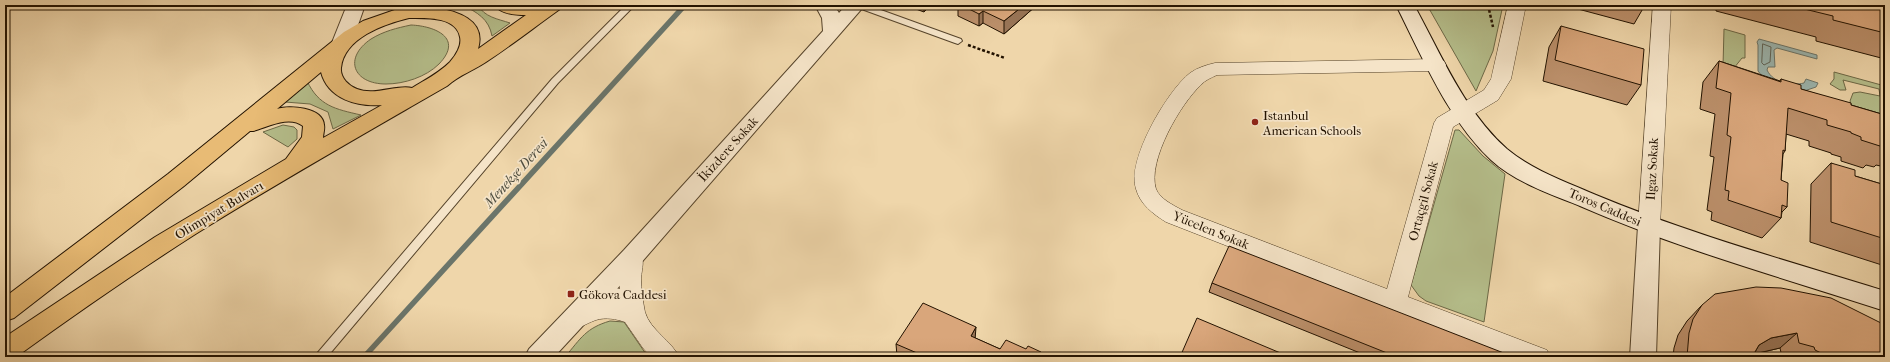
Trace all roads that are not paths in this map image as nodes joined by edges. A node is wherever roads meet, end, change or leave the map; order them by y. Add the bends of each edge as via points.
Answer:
1 (356, 5) edge
2 (504, 5) edge
3 (545, 5) edge
4 (554, 5) edge
5 (631, 5) edge
6 (824, 5) edge
7 (834, 5) edge
8 (1406, 5) edge
9 (1517, 5) edge
10 (1662, 5) edge
11 (414, 7) edge
12 (856, 7) edge
13 (832, 33) junction
14 (958, 41) road end
15 (341, 45) junction
16 (1437, 65) junction
17 (440, 81) junction
18 (1464, 112) junction
19 (232, 134) junction
20 (290, 167) junction
21 (1649, 226) junction
22 (632, 257) junction
23 (599, 293) junction
24 (1885, 301) edge
25 (1395, 302) junction
26 (5, 311) edge
27 (634, 316) junction
28 (574, 319) junction
29 (5, 351) edge
30 (320, 357) edge
31 (538, 357) edge
32 (667, 357) edge
33 (1538, 357) edge
34 (1643, 357) edge

1 - 15 street
2 - 3 main road via 513,9
4 - 17 main road via 483,55
5 - 30 lane via 555,81
6 - 13 street via 833,23
7 - 12 street
8 - 16 street, Toros Caddesi
9 - 18 street, Ortaçgil Sokak via 1501,78 1491,95
10 - 21 street, Ilgaz Sokak
11 - 15 main road via 371,24
11 - 17 main road via 447,14 461,21 469,30 471,42 467,56 456,69
12 - 13 street, İkizdere Sokak
12 - 14 lane
13 - 22 street, İkizdere Sokak
15 - 17 main road via 332,60 331,74 337,86 351,94 371,99 394,98 418,92
15 - 19 main road
16 - 18 street, Toros Caddesi
16 - 25 street, Yücelen Sokak via 1215,70 1204,73 1192,82 1168,115 1152,149 1144,174 1146,188 1154,204 1174,216
17 - 20 main road, Olimpiyat Bulvarı
18 - 21 street, Toros Caddesi via 1500,155 1525,171
18 - 25 street, Ortaçgil Sokak via 1444,123
19 - 20 main road via 260,120 283,114 304,115 314,124 312,139
19 - 26 main road
20 - 29 main road, Olimpiyat Bulvarı via 145,256
21 - 24 street, Toros Caddesi
21 - 34 street, Ilgaz Sokak
22 - 23 street, İkizdere Sokak
22 - 27 street via 630,279
23 - 27 street via 624,301
23 - 28 street
25 - 33 street, Yücelen Sokak
27 - 28 street via 605,308
27 - 32 street via 651,341
28 - 31 street

